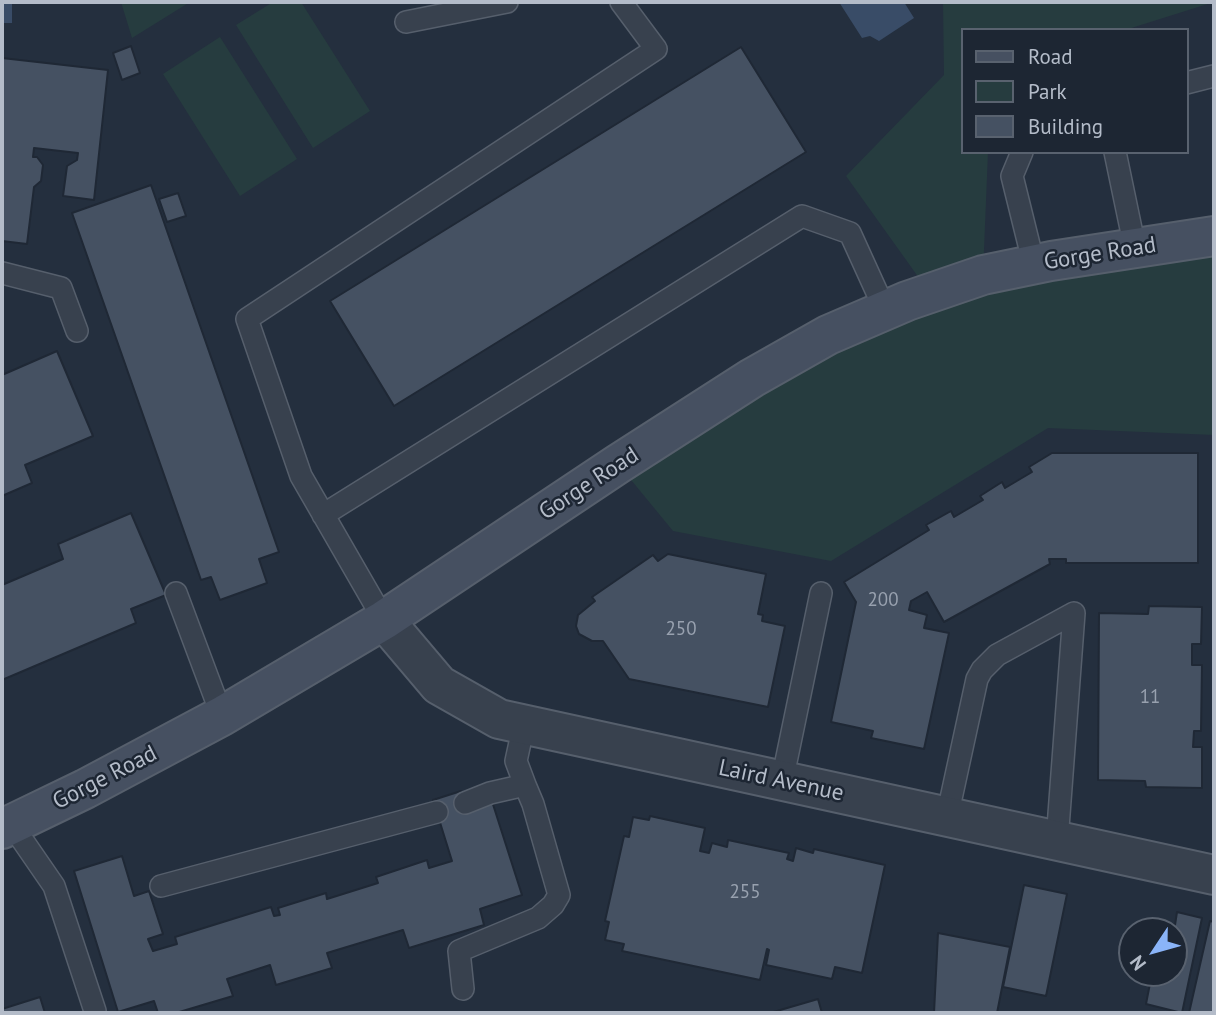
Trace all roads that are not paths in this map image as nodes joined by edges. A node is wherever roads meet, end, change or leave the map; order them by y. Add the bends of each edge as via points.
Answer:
1 (507, 2) edge
2 (621, 2) edge
3 (406, 22) dead end
4 (1214, 76) edge
5 (1188, 82) edge
6 (1021, 154) edge
7 (1115, 154) edge
8 (1214, 236) edge
9 (1135, 248) junction
10 (1034, 265) junction
11 (2, 273) edge
12 (886, 310) junction
13 (77, 331) dead end
14 (323, 515) junction
15 (176, 593) dead end
16 (821, 593) dead end
17 (384, 620) junction
18 (222, 716) junction
19 (524, 724) junction
20 (782, 780) junction
21 (525, 785) junction
22 (465, 803) dead end
23 (437, 812) dead end
24 (947, 817) junction
25 (7, 827) edge
26 (1057, 841) junction
27 (1214, 876) edge
28 (161, 886) dead end
29 (463, 989) dead end
30 (95, 1011) dead end

1 - 3 lane
2 - 14 lane via 656,49 247,319 301,476
4 - 5 lane
6 - 10 lane via 1012,176
7 - 9 lane
8 - 9 main road, Gorge Road
9 - 10 main road, Gorge Road
10 - 12 main road, Gorge Road via 983,275
11 - 13 lane via 61,288
12 - 14 lane via 850,233 802,216
12 - 17 main road, Gorge Road via 828,335 752,378
14 - 17 lane
15 - 18 lane
16 - 20 lane
17 - 18 main road, Gorge Road
17 - 19 street, Laird Avenue via 439,685 499,719
18 - 25 main road, Gorge Road
19 - 20 street, Laird Avenue
19 - 21 lane via 516,761
20 - 24 street, Laird Avenue
21 - 22 lane
21 - 29 lane via 559,895 538,918 459,951
23 - 28 lane
24 - 26 street, Laird Avenue
24 - 26 lane via 982,670 997,655 1074,613
25 - 30 lane via 54,886
26 - 27 street, Laird Avenue

